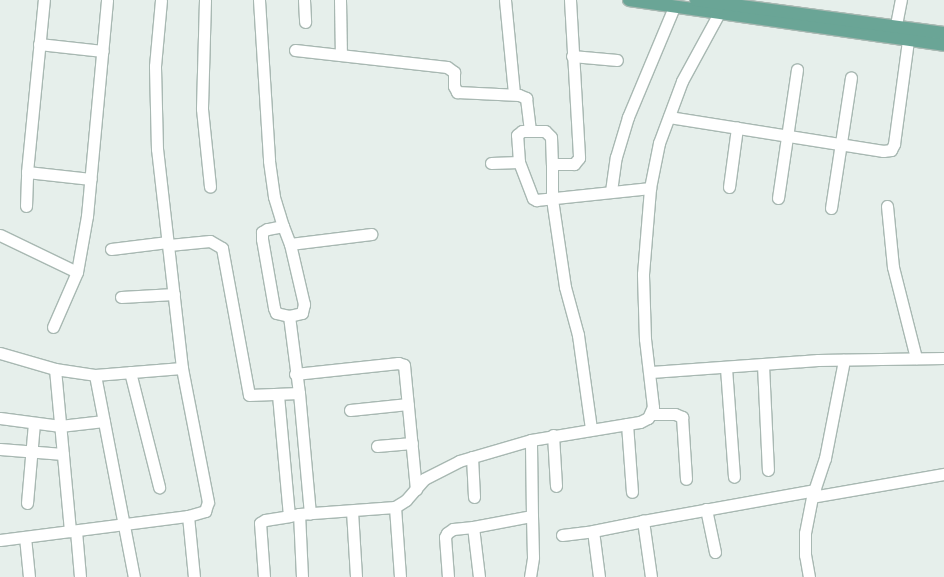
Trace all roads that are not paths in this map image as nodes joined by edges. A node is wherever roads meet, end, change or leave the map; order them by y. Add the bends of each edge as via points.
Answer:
1 (44, 0) edge
2 (107, 0) edge
3 (161, 0) edge
4 (205, 0) edge
5 (259, 0) edge
6 (304, 0) edge
7 (340, 0) edge
8 (505, 0) edge
9 (570, 0) edge
10 (630, 0) edge
11 (696, 0) edge
12 (900, 0) edge
13 (736, 3) edge
14 (674, 6) junction
15 (719, 13) junction
16 (305, 22) dead end
17 (895, 33) junction
18 (944, 33) edge
19 (908, 40) junction
20 (39, 44) junction
21 (944, 45) edge
22 (295, 50) dead end
23 (103, 51) junction
24 (341, 55) junction
25 (572, 56) junction
26 (617, 60) dead end
27 (797, 69) dead end
28 (851, 78) dead end
29 (514, 94) junction
30 (669, 117) junction
31 (737, 128) junction
32 (530, 131) junction
33 (787, 136) junction
34 (840, 145) junction
35 (519, 162) junction
36 (491, 163) dead end
37 (552, 164) junction
38 (27, 172) junction
39 (91, 178) junction
40 (210, 187) dead end
41 (729, 187) dead end
42 (650, 188) junction
43 (611, 191) junction
44 (778, 198) dead end
45 (552, 199) junction
46 (26, 206) dead end
47 (887, 206) dead end
48 (830, 208) dead end
49 (283, 226) junction
50 (371, 234) dead end
51 (0, 235) edge
52 (169, 243) junction
53 (290, 244) junction
54 (111, 249) dead end
55 (77, 272) junction
56 (174, 294) junction
57 (121, 297) dead end
58 (290, 316) junction
59 (53, 327) dead end
60 (0, 353) edge
61 (916, 358) junction
62 (944, 358) edge
63 (844, 360) junction
64 (763, 365) junction
65 (182, 368) junction
66 (726, 368) junction
67 (55, 369) junction
68 (130, 372) junction
69 (651, 372) junction
70 (295, 374) junction
71 (95, 375) junction
72 (299, 393) junction
73 (278, 395) junction
74 (408, 404) junction
75 (350, 410) dead end
76 (652, 414) junction
77 (0, 418) edge
78 (104, 421) junction
79 (34, 423) junction
80 (627, 424) junction
81 (60, 426) junction
82 (591, 429) junction
83 (553, 435) junction
84 (530, 440) junction
85 (412, 443) junction
86 (377, 446) dead end
87 (0, 449) edge
88 (31, 451) junction
89 (64, 454) junction
90 (472, 457) junction
91 (768, 470) dead end
92 (944, 474) edge
93 (734, 478) dead end
94 (686, 480) dead end
95 (556, 486) dead end
96 (159, 487) dead end
97 (416, 489) junction
98 (632, 492) dead end
99 (813, 494) junction
100 (474, 497) dead end
101 (27, 504) dead end
102 (394, 507) junction
103 (706, 509) junction
104 (352, 511) junction
105 (310, 514) junction
106 (294, 515) junction
107 (188, 516) junction
108 (532, 516) junction
109 (643, 521) junction
110 (125, 524) junction
111 (473, 527) junction
112 (73, 531) junction
113 (593, 531) junction
114 (562, 535) dead end
115 (25, 537) junction
116 (0, 540) edge
117 (715, 552) dead end
118 (29, 577) edge
119 (80, 577) edge
120 (134, 577) edge
121 (194, 577) edge
122 (264, 577) edge
123 (302, 577) edge
124 (356, 577) edge
125 (400, 577) edge
126 (448, 577) edge
127 (479, 577) edge
128 (530, 577) edge
129 (599, 577) edge
130 (651, 577) edge
131 (809, 577) edge

1 - 20 street
2 - 23 street
3 - 52 street via 155,66 157,149
4 - 40 street via 202,109
5 - 49 street via 269,161 274,197
6 - 16 street
7 - 24 street
8 - 29 street
9 - 25 street
10 - 14 main road
11 - 13 main road
12 - 17 street
13 - 17 main road
14 - 15 main road
14 - 43 street via 628,116 616,157
15 - 17 main road
15 - 30 street via 682,81
17 - 18 main road
17 - 19 main road
19 - 21 main road
19 - 34 street via 894,144 891,150
20 - 23 street
20 - 38 street
22 - 24 street
23 - 39 street
24 - 29 street via 448,67 454,72 454,86 457,92
25 - 26 street
25 - 37 street via 579,158 574,164
27 - 33 street
28 - 34 street
29 - 32 street via 523,96 528,101
30 - 31 street
30 - 42 street via 659,143
31 - 33 street
31 - 41 street
32 - 35 street via 517,134
32 - 37 street via 545,131 550,134
33 - 34 street
33 - 44 street
34 - 48 street
35 - 36 street
35 - 45 street via 533,198
37 - 45 street
38 - 39 street
38 - 46 street
39 - 55 street via 82,256
42 - 43 street
42 - 69 street via 643,274 645,339
43 - 45 street
45 - 82 street via 565,287 578,335
47 - 61 street via 894,273
49 - 53 street
49 - 58 street via 267,229 262,232 262,238 274,308 276,313
50 - 53 street
51 - 55 street
52 - 54 street
52 - 56 street
52 - 73 street via 210,241 222,248 246,391 254,397
53 - 58 street via 304,309 302,313
55 - 59 street
56 - 57 street
56 - 65 street
58 - 70 street
60 - 67 street
61 - 62 street
61 - 63 street
63 - 64 street
63 - 99 street via 825,458
64 - 66 street
64 - 91 street
65 - 68 street
65 - 107 street via 208,502 205,511
66 - 69 street
66 - 93 street
67 - 71 street
67 - 81 street
68 - 71 street
68 - 96 street
69 - 76 street
70 - 72 street
70 - 74 street via 398,363 406,369
71 - 78 street
72 - 73 street
72 - 105 street
73 - 106 street
74 - 75 street
74 - 85 street
76 - 80 street via 640,422
76 - 94 street via 676,414 682,417
77 - 79 street
78 - 81 street
78 - 110 street
79 - 81 street
79 - 88 street
80 - 82 street
80 - 98 street
81 - 89 street
82 - 83 street
83 - 84 street
83 - 95 street
84 - 90 street
84 - 108 street
85 - 86 street
85 - 97 street
87 - 88 street
88 - 89 street
88 - 101 street
89 - 112 street
90 - 97 street via 424,479
90 - 100 street
92 - 99 street
97 - 102 street via 401,504
99 - 103 street
99 - 131 street via 805,533
102 - 104 street
102 - 125 street
103 - 109 street
103 - 117 street
104 - 105 street
104 - 124 street
105 - 106 street
106 - 122 street via 260,523
106 - 123 street
107 - 110 street
107 - 121 street
108 - 111 street
108 - 128 street via 533,557
109 - 113 street
109 - 130 street
110 - 112 street
110 - 120 street
111 - 126 street via 453,529 447,533 445,537
111 - 127 street
112 - 115 street
112 - 119 street
113 - 114 street
113 - 129 street
115 - 116 street
115 - 118 street

